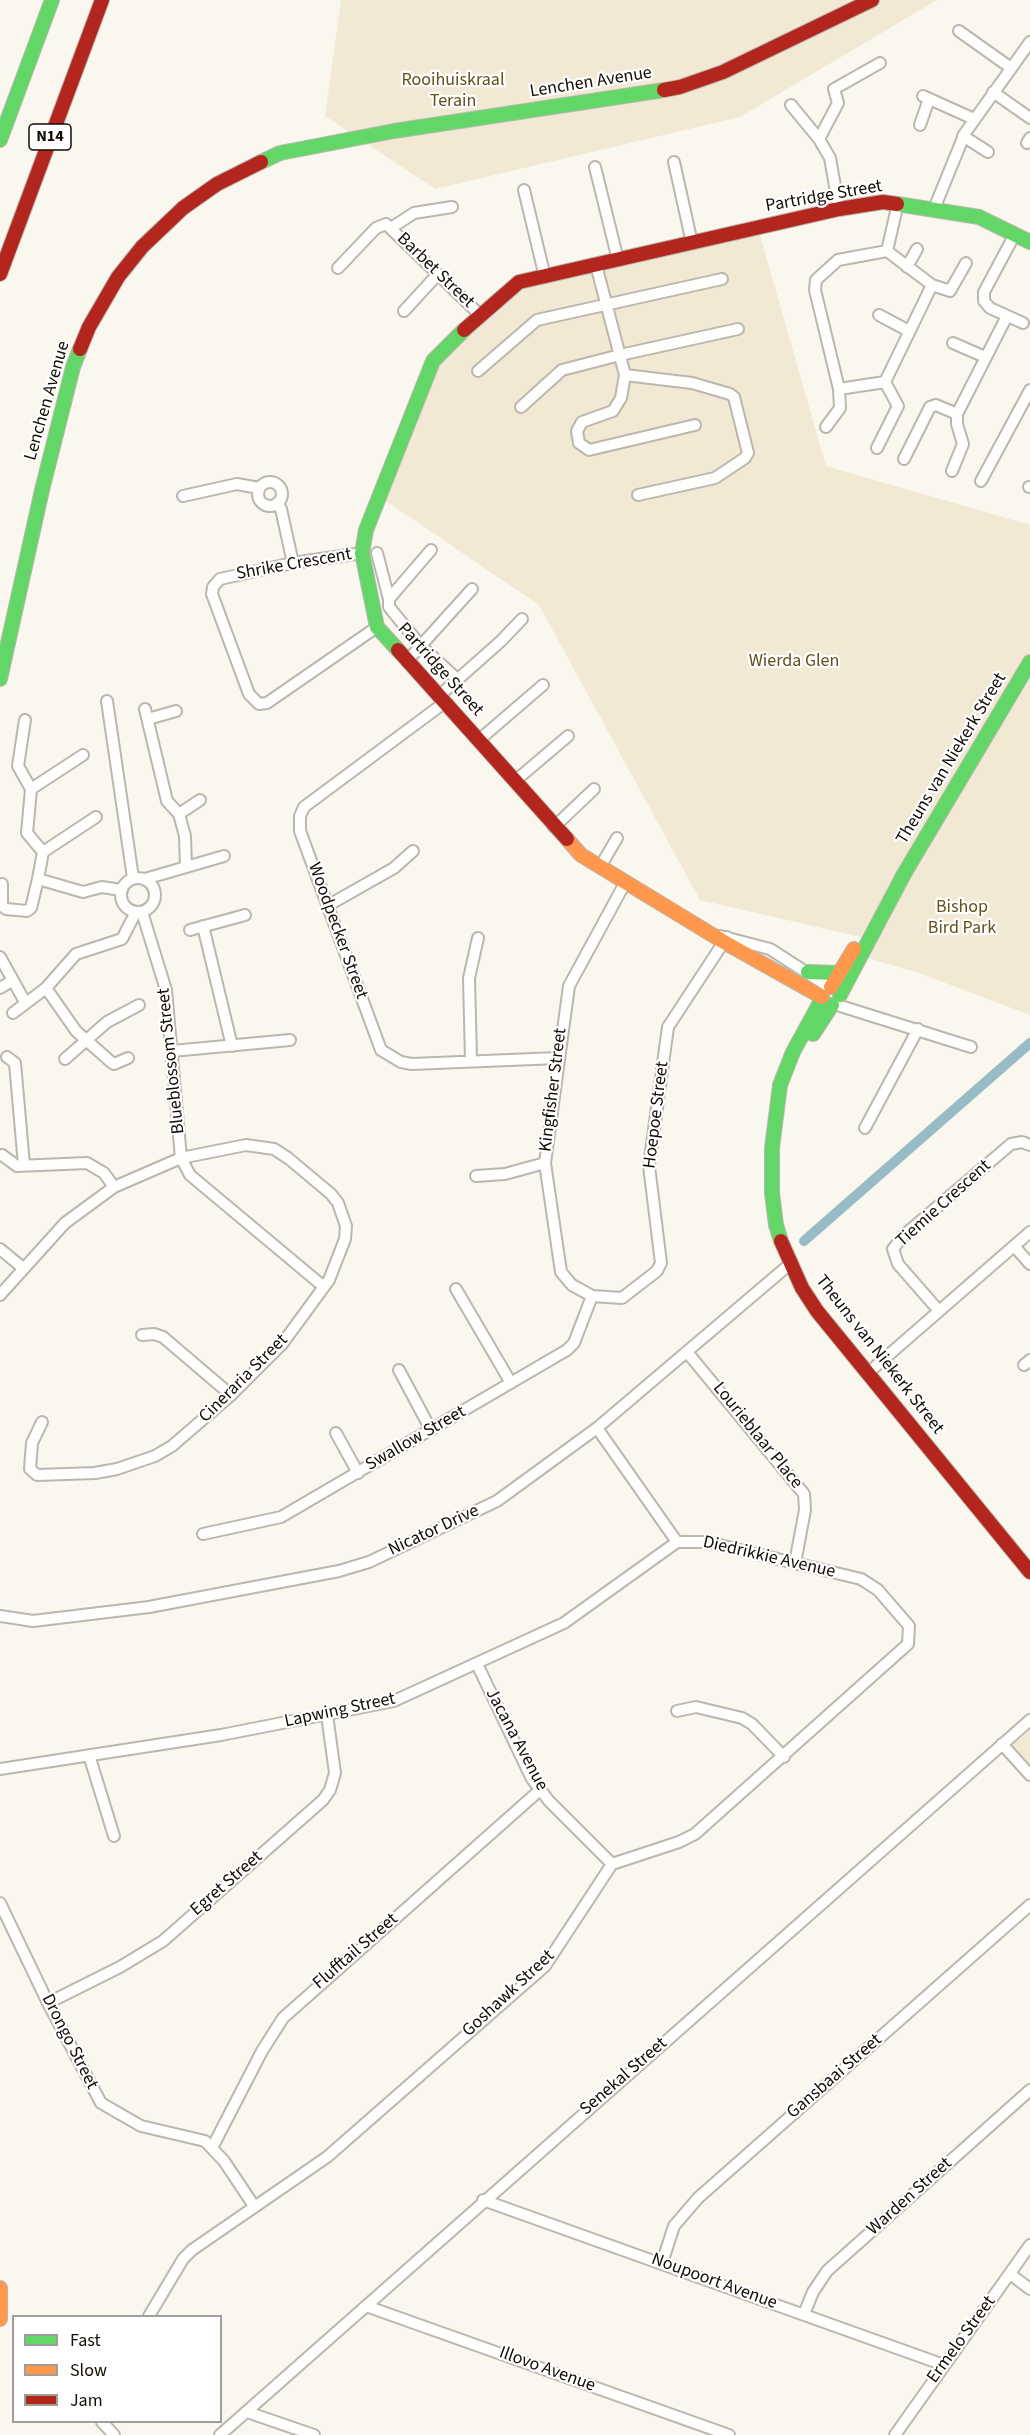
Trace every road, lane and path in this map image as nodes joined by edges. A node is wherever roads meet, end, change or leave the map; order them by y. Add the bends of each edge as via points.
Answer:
1 (52, 0) edge
2 (102, 0) edge
3 (872, 0) edge
4 (959, 31) dead end
5 (1030, 42) edge
6 (880, 63) dead end
7 (1011, 68) junction
8 (993, 92) junction
9 (791, 105) dead end
10 (1030, 117) edge
11 (974, 119) junction
12 (920, 125) dead end
13 (963, 136) junction
14 (819, 139) junction
15 (0, 140) edge
16 (988, 152) dead end
17 (674, 162) dead end
18 (595, 167) dead end
19 (524, 190) dead end
20 (898, 203) junction
21 (452, 207) dead end
22 (839, 209) junction
23 (934, 209) junction
24 (391, 228) junction
25 (1015, 234) junction
26 (1030, 242) edge
27 (692, 243) junction
28 (917, 249) dead end
29 (887, 251) junction
30 (618, 260) junction
31 (966, 263) dead end
32 (596, 265) junction
33 (907, 267) junction
34 (339, 268) dead end
35 (0, 274) edge
36 (438, 274) junction
37 (545, 277) junction
38 (722, 279) dead end
39 (932, 285) junction
40 (606, 304) junction
41 (404, 311) dead end
42 (478, 314) junction
43 (879, 315) dead end
44 (1007, 316) junction
45 (1023, 323) dead end
46 (738, 329) dead end
47 (909, 332) junction
48 (954, 343) dead end
49 (620, 355) junction
50 (985, 357) junction
51 (478, 370) dead end
52 (625, 375) junction
53 (885, 382) junction
54 (839, 389) junction
55 (1030, 390) edge
56 (521, 407) dead end
57 (957, 414) junction
58 (695, 425) dead end
59 (826, 426) dead end
60 (877, 448) dead end
61 (904, 459) dead end
62 (952, 471) dead end
63 (981, 480) dead end
64 (260, 488) junction
65 (638, 495) dead end
66 (183, 496) dead end
67 (277, 503) junction
68 (431, 550) dead end
69 (377, 552) dead end
70 (362, 553) junction
71 (293, 563) junction
72 (472, 590) dead end
73 (389, 599) junction
74 (522, 619) dead end
75 (377, 627) junction
76 (421, 646) junction
77 (407, 661) junction
78 (1030, 662) edge
79 (0, 679) edge
80 (457, 679) junction
81 (543, 686) dead end
82 (442, 700) junction
83 (107, 701) dead end
84 (176, 711) dead end
85 (25, 720) dead end
86 (568, 736) dead end
87 (479, 740) junction
88 (83, 755) dead end
89 (515, 781) junction
90 (31, 789) junction
91 (594, 789) dead end
92 (200, 800) dead end
93 (179, 814) junction
94 (96, 817) dead end
95 (554, 827) junction
96 (617, 838) dead end
97 (414, 851) dead end
98 (43, 852) junction
99 (224, 856) dead end
100 (186, 867) junction
101 (600, 867) junction
102 (904, 874) junction
103 (133, 878) junction
104 (38, 879) junction
105 (145, 879) junction
106 (625, 883) junction
107 (3, 884) dead end
108 (121, 890) junction
109 (327, 906) junction
110 (139, 912) junction
111 (245, 915) dead end
112 (203, 926) junction
113 (190, 930) dead end
114 (478, 938) dead end
115 (723, 938) junction
116 (0, 957) edge
117 (804, 969) junction
118 (838, 973) junction
119 (12, 981) junction
120 (795, 982) junction
121 (0, 988) edge
122 (46, 988) junction
123 (831, 996) junction
124 (25, 1002) junction
125 (139, 1005) dead end
126 (13, 1013) dead end
127 (807, 1027) junction
128 (918, 1029) junction
129 (88, 1039) junction
130 (290, 1040) dead end
131 (232, 1046) junction
132 (971, 1047) dead end
133 (172, 1051) junction
134 (7, 1057) dead end
135 (128, 1058) dead end
136 (558, 1058) junction
137 (65, 1059) dead end
138 (471, 1060) junction
139 (780, 1095) junction
140 (865, 1128) dead end
141 (1030, 1145) edge
142 (2, 1155) dead end
143 (199, 1156) junction
144 (182, 1158) junction
145 (545, 1163) junction
146 (24, 1165) junction
147 (190, 1175) junction
148 (476, 1176) dead end
149 (114, 1187) junction
150 (1030, 1232) edge
151 (1014, 1246) junction
152 (0, 1249) edge
153 (0, 1257) edge
154 (790, 1264) junction
155 (1030, 1264) edge
156 (21, 1270) junction
157 (324, 1287) junction
158 (456, 1289) dead end
159 (0, 1295) edge
160 (592, 1296) junction
161 (939, 1311) junction
162 (142, 1335) dead end
163 (687, 1352) junction
164 (399, 1370) dead end
165 (869, 1372) junction
166 (511, 1383) junction
167 (231, 1395) junction
168 (42, 1422) dead end
169 (597, 1428) junction
170 (431, 1430) junction
171 (336, 1433) dead end
172 (358, 1473) junction
173 (203, 1534) dead end
174 (677, 1542) junction
175 (795, 1563) junction
176 (1030, 1572) edge
177 (0, 1616) edge
178 (477, 1664) junction
179 (677, 1711) dead end
180 (327, 1716) junction
181 (1030, 1720) edge
182 (1002, 1744) junction
183 (89, 1755) junction
184 (784, 1757) junction
185 (0, 1769) edge
186 (1030, 1775) edge
187 (540, 1790) junction
188 (114, 1836) dead end
189 (612, 1864) junction
190 (0, 1903) edge
191 (1030, 1905) edge
192 (48, 2003) junction
193 (1030, 2090) edge
194 (213, 2146) junction
195 (483, 2200) junction
196 (254, 2206) junction
197 (1030, 2245) edge
198 (662, 2263) junction
199 (1010, 2274) junction
200 (0, 2288) edge
201 (1030, 2289) edge
202 (366, 2306) junction
203 (804, 2314) junction
204 (150, 2315) edge
205 (0, 2319) edge
206 (944, 2365) junction
207 (247, 2412) junction
208 (104, 2423) edge
209 (114, 2435) edge
210 (220, 2435) edge
211 (314, 2435) edge
212 (729, 2435) edge
213 (895, 2435) edge

1 - 15 main road, N14
2 - 35 main road, N14
3 - 79 main road, Lenchen Avenue via 742,63 680,87 394,131 280,153 217,184 183,208 118,277 89,327 73,367
4 - 7 street
5 - 7 street
6 - 14 street via 834,89 837,103
7 - 8 street
8 - 10 street
8 - 11 street
9 - 14 street
11 - 12 street via 926,97
11 - 13 street
13 - 16 street
13 - 23 street
14 - 22 street via 830,158
17 - 27 street
18 - 30 street
19 - 37 street
20 - 22 main road, Partridge Street
20 - 23 main road, Partridge Street
20 - 29 street
21 - 24 street via 414,213
22 - 27 main road, Partridge Street
23 - 25 main road, Partridge Street via 979,217
24 - 34 street, Barbet Street via 386,224 379,226
24 - 36 street, Barbet Street
25 - 26 main road, Partridge Street
25 - 44 street via 984,292 986,304
27 - 30 main road, Partridge Street
28 - 33 street
29 - 33 street
29 - 54 street via 838,260 816,280 815,290
30 - 32 main road, Partridge Street
31 - 39 street via 950,291
32 - 37 main road, Partridge Street
32 - 40 street
33 - 39 street
36 - 41 street
36 - 42 street, Barbet Street
37 - 42 main road, Partridge Street via 512,285
38 - 40 street
39 - 47 street
40 - 49 street
40 - 51 street via 534,321
42 - 70 main road, Partridge Street via 430,366 366,530
43 - 47 street
44 - 45 street
44 - 50 street
46 - 49 street
47 - 53 street
48 - 50 street
49 - 52 street
49 - 56 street via 559,372
50 - 57 street
52 - 58 street via 614,411 582,422 578,428 577,439 585,449
52 - 65 street via 693,383 730,394 748,453 715,478
53 - 54 street
53 - 60 street via 898,406
54 - 59 street via 840,408
55 - 63 street
57 - 61 street via 936,405 930,407
57 - 62 street via 963,444
64 - 66 street via 237,484
64 - 67 street via 258,496 262,503
64 - 67 street via 270,482 278,484 282,496
67 - 71 street
68 - 73 street
69 - 73 street
70 - 71 street, Shrike Crescent
70 - 75 main road, Partridge Street
71 - 75 street, Shrike Crescent via 220,579 213,587 212,594 255,702 267,703
72 - 76 street
73 - 76 street via 389,607
74 - 80 street, Woodpecker Street
75 - 77 main road, Partridge Street
76 - 77 street
76 - 80 street
77 - 82 main road, Partridge Street
78 - 102 main road, Theuns van Niekerk Street
80 - 82 street, Woodpecker Street
81 - 87 street
82 - 87 main road, Partridge Street
82 - 109 street, Woodpecker Street via 304,807 300,831
83 - 103 street
84 - 93 street via 146,714 168,801
85 - 90 street via 18,763
86 - 89 street
87 - 89 main road, Partridge Street
88 - 90 street
89 - 95 main road, Partridge Street
90 - 98 street via 27,831
91 - 95 street
92 - 93 street
93 - 100 street
94 - 98 street
95 - 101 main road, Partridge Street via 581,855
96 - 101 street
97 - 109 street via 394,868
98 - 104 street
99 - 100 street
100 - 105 street
101 - 106 main road, Partridge Street
102 - 118 main road, Theuns van Niekerk Street
102 - 123 main road, Theuns van Niekerk Street
103 - 105 street
103 - 108 street
104 - 107 street via 27,911 2,906
104 - 108 street via 83,892 102,887
105 - 110 street via 154,887 154,899 152,905
106 - 115 main road, Partridge Street
106 - 136 street, Kingfisher Street via 572,978
108 - 110 street, Blueblossom Street via 122,902 130,911
109 - 138 street, Woodpecker Street via 381,1050 412,1064
110 - 122 street via 122,939 76,954
110 - 133 street, Blueblossom Street via 166,990
111 - 112 street
112 - 113 street
112 - 131 street
114 - 138 street via 469,978
115 - 117 street, Partridge Street via 770,949
115 - 120 main road, Partridge Street
115 - 160 street, Hoepoe Street via 668,1027 649,1166 661,1263 629,1294 612,1299
116 - 119 street
117 - 118 main road
117 - 120 street
117 - 123 street, Partridge Street
118 - 123 main road, Theuns van Niekerk Street
119 - 121 street
119 - 124 street
120 - 123 main road, Partridge Street
120 - 127 main road via 809,1003
122 - 124 street
122 - 129 street via 76,1030
123 - 127 main road, Theuns van Niekerk Street
123 - 128 street via 858,1010
123 - 139 main road, Theuns van Niekerk Street
124 - 126 street
125 - 129 street via 107,1022
127 - 139 main road, Theuns van Niekerk Street via 786,1068
128 - 132 street
128 - 140 street
129 - 135 street via 112,1063
129 - 137 street
130 - 131 street
131 - 133 street
133 - 144 street, Blueblossom Street
134 - 146 street via 15,1063
136 - 138 street, Woodpecker Street
136 - 145 street, Kingfisher Street
139 - 154 main road, Theuns van Niekerk Street via 772,1148 772,1193 776,1225
141 - 161 street, Tiemie Crescent via 1011,1144 903,1236 893,1249 898,1264
142 - 146 street via 15,1165
143 - 144 street, Cineraria Street
143 - 147 street, Blueblossom Street
143 - 157 street, Cineraria Street via 246,1145 274,1149 331,1194 346,1226 345,1239
144 - 147 street, Blueblossom Street
144 - 149 street, Cineraria Street
145 - 148 street via 505,1174
145 - 160 street, Kingfisher Street via 561,1272 572,1285
146 - 149 street via 87,1163 104,1173
147 - 157 street, Blueblossom Street
149 - 156 street, Cineraria Street via 64,1223
150 - 151 street
151 - 155 street
151 - 161 street
152 - 156 street
153 - 156 street
154 - 163 street, Nicator Drive
154 - 165 main road, Theuns van Niekerk Street via 817,1311
156 - 159 street, Cineraria Street
157 - 167 street, Cineraria Street via 282,1344
158 - 166 street
160 - 166 street, Swallow Street via 571,1346
161 - 165 street
162 - 167 street via 163,1337
163 - 169 street, Nicator Drive
163 - 175 street, Lourieblaar Place via 804,1494 805,1510
164 - 170 street
165 - 176 main road, Theuns van Niekerk Street
166 - 170 street, Swallow Street
167 - 168 street, Cineraria Street via 189,1433 155,1456 96,1473 33,1474 32,1443
169 - 174 street, Diedrikkie Avenue
169 - 177 street, Nicator Drive via 497,1500 352,1568 149,1608 33,1621
170 - 172 street, Swallow Street
171 - 172 street
172 - 173 street, Swallow Street via 281,1517
174 - 175 street, Diedrikkie Avenue via 707,1542
174 - 178 street, Lapwing Street via 564,1623
175 - 184 street, Diedrikkie Avenue via 861,1579 878,1590 909,1626 910,1635 903,1651
178 - 180 street, Lapwing Street via 394,1701
178 - 187 street, Jacana Avenue
179 - 184 street via 696,1707 742,1718
180 - 183 street, Lapwing Street
180 - 192 street, Egret Street via 335,1773 323,1800 163,1941 120,1968
181 - 182 street, Senekal Street
182 - 186 street
182 - 195 street, Senekal Street
183 - 185 street, Lapwing Street
183 - 188 street
184 - 189 street via 688,1839
187 - 189 street, Jacana Avenue
187 - 194 street, Flufftail Street via 283,2018
189 - 196 street, Goshawk Street via 545,1966 345,2143
190 - 192 street, Drongo Street
191 - 198 street, Gansbaai Street via 698,2198 674,2226
192 - 194 street, Drongo Street via 96,2096 106,2107 141,2126 196,2137
193 - 203 street, Warden Street via 827,2271
194 - 196 street
195 - 198 street, Noupoort Avenue
195 - 202 street, Senekal Street
196 - 204 street, Goshawk Street via 183,2259
197 - 199 street, Ermelo Street
198 - 203 street, Noupoort Avenue
199 - 201 street
199 - 206 street, Ermelo Street
200 - 205 main road
202 - 207 street, Senekal Street
202 - 212 street, Illovo Avenue
203 - 206 street, Noupoort Avenue
206 - 213 street, Ermelo Street
207 - 210 street, Senekal Street
207 - 211 street
208 - 209 street

